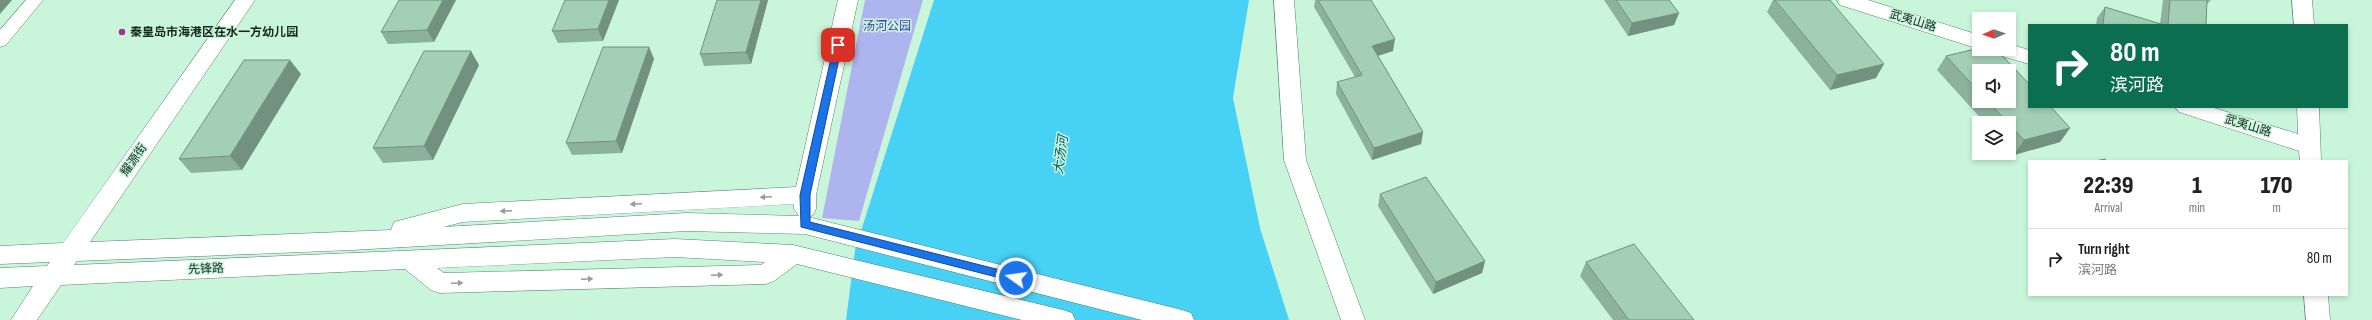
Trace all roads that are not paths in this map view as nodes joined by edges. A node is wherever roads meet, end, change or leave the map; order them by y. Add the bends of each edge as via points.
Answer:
1 (35, 0) edge
2 (245, 0) edge
3 (848, 0) edge
4 (1284, 0) edge
5 (1847, 0) edge
6 (2302, 0) edge
7 (2304, 24) edge
8 (1972, 40) edge
9 (0, 41) edge
10 (2016, 54) edge
11 (2028, 58) edge
12 (2189, 108) edge
13 (2308, 108) edge
14 (2310, 153) edge
15 (805, 195) junction
16 (805, 225) junction
17 (352, 241) junction
18 (71, 251) junction
19 (793, 254) junction
20 (0, 255) edge
21 (54, 275) junction
22 (0, 278) edge
23 (2316, 296) edge
24 (24, 320) edge
25 (1063, 320) edge
26 (1182, 320) edge
27 (1353, 320) edge
28 (2318, 320) edge

1 - 9 street
2 - 18 street, 耀源街
3 - 15 street
4 - 27 street via 1296,160
5 - 8 street, 武夷山路
6 - 7 street
10 - 11 street
12 - 14 street, 武夷山路
13 - 14 street
15 - 16 street
15 -> 17 street via 462,213
16 - 17 street via 686,222
16 - 19 street
16 - 26 street
17 - 18 street
18 - 20 street
18 - 21 street, 耀源街
19 - 21 street, 先锋路 via 766,274 439,283 411,261
19 - 25 street
21 - 22 street, 先锋路
21 - 24 street, 耀源街
23 - 28 street

